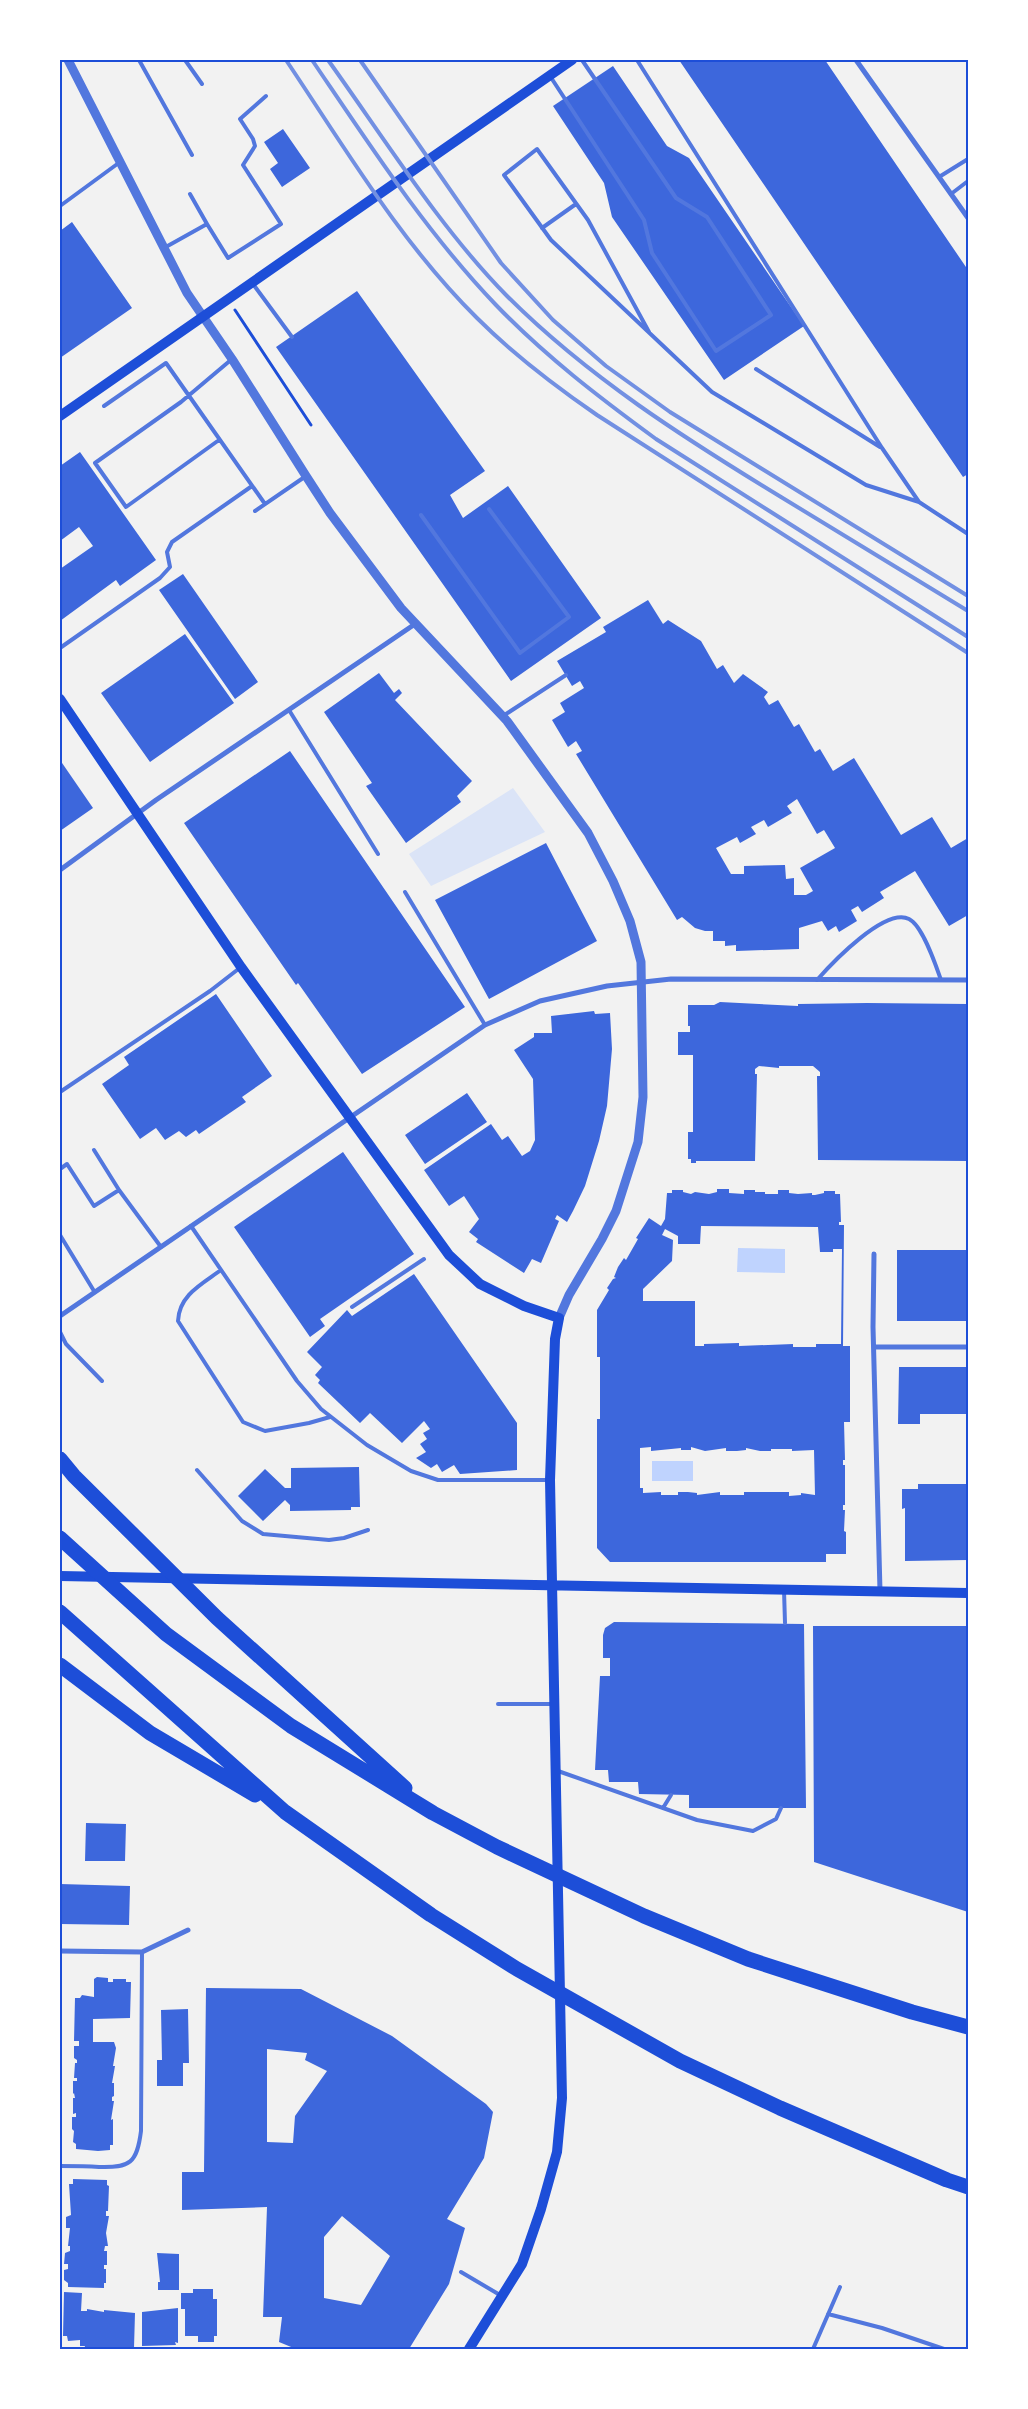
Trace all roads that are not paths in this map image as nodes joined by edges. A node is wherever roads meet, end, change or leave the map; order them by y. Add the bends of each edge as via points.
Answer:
1 (68, 60) edge
2 (139, 60) edge
3 (185, 60) edge
4 (572, 60) edge
5 (582, 60) edge
6 (637, 60) edge
7 (856, 60) edge
8 (550, 76) junction
9 (202, 84) dead end
10 (266, 96) dead end
11 (192, 155) dead end
12 (968, 159) edge
13 (120, 162) junction
14 (939, 177) junction
15 (968, 182) edge
16 (190, 194) dead end
17 (951, 194) junction
18 (576, 204) junction
19 (60, 206) edge
20 (968, 218) edge
21 (207, 224) junction
22 (542, 228) junction
23 (164, 248) junction
24 (252, 282) junction
25 (649, 332) junction
26 (292, 337) dead end
27 (232, 359) junction
28 (756, 369) dead end
29 (188, 396) junction
30 (104, 406) dead end
31 (60, 416) edge
32 (219, 440) junction
33 (882, 448) junction
34 (306, 476) junction
35 (252, 486) junction
36 (919, 502) junction
37 (265, 504) junction
38 (489, 509) dead end
39 (255, 511) dead end
40 (421, 516) dead end
41 (968, 534) edge
42 (415, 624) junction
43 (60, 648) edge
44 (566, 675) dead end
45 (60, 700) edge
46 (289, 710) junction
47 (502, 716) junction
48 (139, 814) junction
49 (378, 854) dead end
50 (60, 870) edge
51 (405, 892) dead end
52 (241, 967) junction
53 (817, 980) junction
54 (941, 980) junction
55 (968, 980) edge
56 (641, 982) junction
57 (485, 1025) junction
58 (60, 1092) edge
59 (350, 1116) junction
60 (94, 1150) dead end
61 (60, 1169) edge
62 (119, 1190) junction
63 (191, 1226) junction
64 (60, 1236) edge
65 (160, 1248) junction
66 (874, 1254) dead end
67 (424, 1259) dead end
68 (221, 1270) junction
69 (94, 1291) junction
70 (352, 1307) dead end
71 (60, 1316) edge
72 (559, 1318) junction
73 (60, 1332) edge
74 (874, 1347) junction
75 (968, 1347) edge
76 (102, 1381) dead end
77 (330, 1417) junction
78 (60, 1460) edge
79 (197, 1470) dead end
80 (550, 1480) junction
81 (368, 1530) dead end
82 (60, 1538) edge
83 (60, 1576) edge
84 (551, 1586) junction
85 (784, 1590) junction
86 (880, 1592) junction
87 (968, 1592) edge
88 (60, 1612) edge
89 (785, 1623) dead end
90 (60, 1666) edge
91 (498, 1704) dead end
92 (554, 1704) junction
93 (555, 1770) junction
94 (672, 1795) dead end
95 (663, 1808) junction
96 (781, 1808) dead end
97 (285, 1812) junction
98 (432, 1813) junction
99 (188, 1930) dead end
100 (60, 1951) edge
101 (142, 1952) junction
102 (968, 2027) edge
103 (60, 2166) edge
104 (968, 2187) edge
105 (461, 2272) dead end
106 (840, 2287) dead end
107 (502, 2296) junction
108 (828, 2314) junction
109 (469, 2349) edge
110 (813, 2349) edge
111 (944, 2349) edge

1 - 13 street
2 - 11 lane
3 - 9 lane
4 - 8 main road
5 - 8 lane via 676,198 707,217 771,315 716,351 652,253 644,220
6 - 33 lane
7 - 14 street
8 - 24 main road
10 - 21 lane via 240,119 254,146 244,165 280,224 228,258
12 - 14 lane
13 - 19 lane
13 - 23 street
14 - 17 street
15 - 17 lane
16 - 21 lane
17 - 20 street
18 - 22 lane
18 - 22 lane via 536,149 504,175
18 - 25 lane
21 - 23 lane
22 - 25 lane via 550,240
23 - 27 street via 187,294
24 - 26 lane
24 - 31 main road
25 - 36 lane via 712,392 866,485
27 - 29 lane
27 - 34 street
28 - 33 lane
29 - 30 lane via 166,363
29 - 32 lane
29 - 32 lane via 95,463 126,507
32 - 35 lane
33 - 36 lane
34 - 37 lane
34 - 42 street via 347,536
35 - 37 lane
35 - 43 lane via 172,542 167,552 170,567 160,578
36 - 41 lane
37 - 39 lane
38 - 40 lane via 569,617 520,653
42 - 46 street
42 - 47 street
44 - 47 lane
45 - 48 main road
46 - 48 street
46 - 49 lane
47 - 56 street via 588,833 609,873 630,921 641,962
48 - 50 street
48 - 52 main road
51 - 57 lane
52 - 58 lane
52 - 59 main road
53 - 54 street
53 - 54 lane via 838,956 895,917 910,919 918,928
53 - 56 street via 671,979
54 - 55 street
56 - 57 street via 540,1001
56 - 72 street via 644,1097 638,1142 616,1211
57 - 59 street
59 - 63 street
59 - 72 main road via 449,1255 480,1284 524,1306
60 - 62 lane
61 - 62 lane via 67,1164 94,1206
62 - 65 lane
63 - 65 street
63 - 68 lane
64 - 69 lane
65 - 69 street
66 - 74 street
67 - 70 lane
68 - 77 lane via 297,1381
68 - 77 lane via 195,1288 179,1308 178,1321 243,1422 265,1431
69 - 71 street
72 - 80 main road via 555,1339
73 - 76 lane via 66,1344
74 - 75 street
74 - 86 street
77 - 80 lane via 367,1445 429,1478
78 - 98 highway via 217,1618
79 - 81 lane via 242,1521 263,1534 329,1540
80 - 84 main road
82 - 98 highway via 166,1634 291,1726
83 - 84 main road
84 - 85 main road
84 - 92 main road
85 - 86 main road
85 - 89 lane
86 - 87 main road
88 - 97 highway
90 - 97 highway via 150,1733
91 - 92 lane
92 - 93 main road
93 - 95 lane
93 - 107 main road via 562,2098 557,2152 522,2264
94 - 95 lane
95 - 96 lane via 697,1820 753,1831 776,1819
97 - 104 highway via 438,1920 680,2061 780,2108
98 - 102 highway via 644,1916 748,1959
99 - 101 street
100 - 101 street
101 - 103 lane via 141,2131 138,2152 128,2164 118,2168
105 - 107 lane
106 - 108 lane
107 - 109 main road
108 - 110 lane
108 - 111 lane

